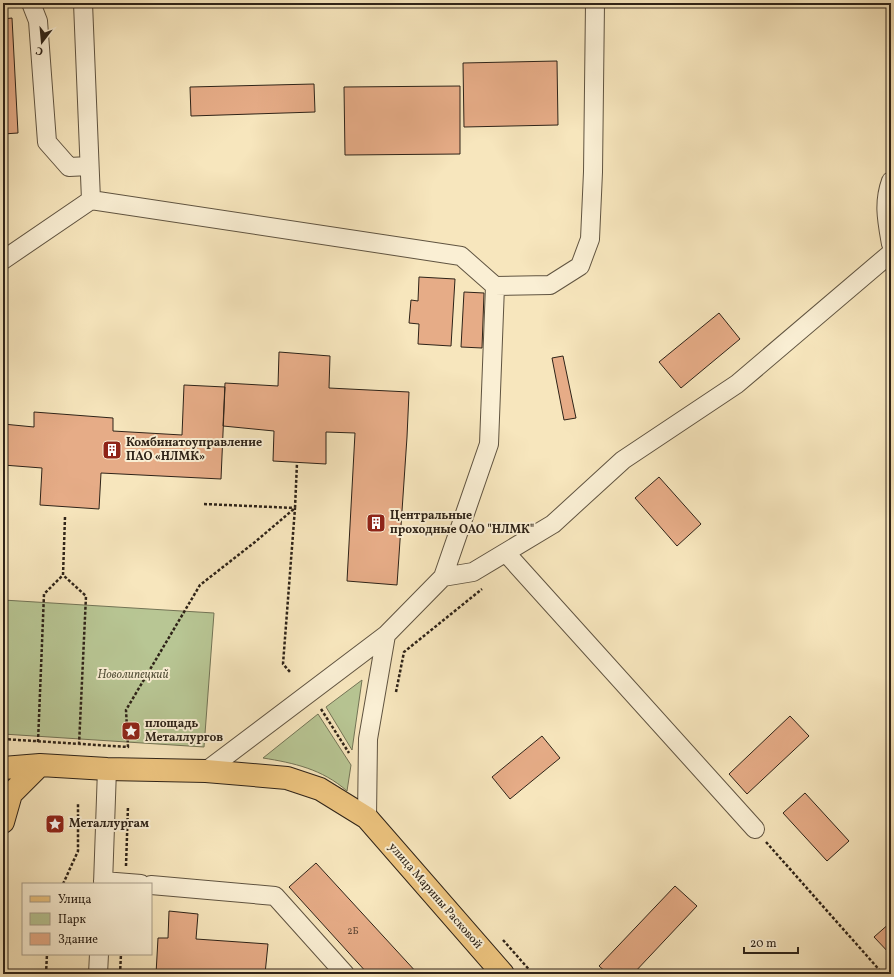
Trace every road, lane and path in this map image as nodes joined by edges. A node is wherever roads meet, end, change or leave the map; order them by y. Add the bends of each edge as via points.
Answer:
1 (31, 3) edge
2 (83, 3) edge
3 (595, 3) edge
4 (89, 166) junction
5 (891, 181) edge
6 (91, 200) junction
7 (891, 244) edge
8 (891, 253) edge
9 (3, 260) edge
10 (495, 286) junction
11 (297, 463) dead end
12 (204, 504) dead end
13 (295, 508) junction
14 (65, 518) dead end
15 (506, 552) junction
16 (62, 575) junction
17 (443, 577) junction
18 (484, 587) dead end
19 (386, 635) junction
20 (291, 673) dead end
21 (395, 697) dead end
22 (321, 709) dead end
23 (3, 739) edge
24 (38, 742) junction
25 (79, 745) junction
26 (3, 756) edge
27 (352, 758) dead end
28 (40, 765) junction
29 (3, 768) edge
30 (107, 769) junction
31 (206, 771) junction
32 (78, 804) dead end
33 (128, 806) dead end
34 (367, 818) junction
35 (3, 822) edge
36 (755, 829) joint
37 (103, 882) edge
38 (63, 883) edge
39 (134, 883) edge
40 (152, 885) edge
41 (502, 939) dead end
42 (47, 955) edge
43 (99, 955) edge
44 (121, 955) edge
45 (46, 974) edge
46 (98, 974) edge
47 (120, 974) edge
48 (345, 974) edge
49 (503, 974) edge
50 (533, 974) edge
51 (883, 974) edge

1 - 4 street via 38,21 47,142 69,167
2 - 4 street
3 - 10 street via 590,239 580,266 550,285
4 - 6 street
5 - 7 street via 885,215
6 - 9 street
6 - 10 street via 460,256
8 - 15 street via 737,384 623,460 553,524
10 - 17 street via 489,444
11 - 13 path
12 - 13 path
13 - 20 path via 283,664
13 - 25 path via 200,585 126,710 128,747
14 - 16 path
15 - 17 street via 474,572
15 - 36 street
16 - 24 path via 44,594
16 - 25 path via 86,596
17 - 19 street
18 - 21 path via 404,652
19 - 31 street
19 - 34 street via 368,739
22 - 27 path
23 - 24 path
24 - 25 path
26 - 28 main road
28 - 29 main road
28 - 30 main road
28 - 35 main road via 11,794
30 - 31 main road
30 - 37 street
31 - 34 main road via 287,778 320,789
32 - 38 path via 78,851
33 - 39 path
34 - 49 main road, улица Марины Расковой
36 - 51 path
37 - 39 street
40 - 48 street via 275,896
41 - 50 path
42 - 45 path
43 - 46 street
44 - 47 path

